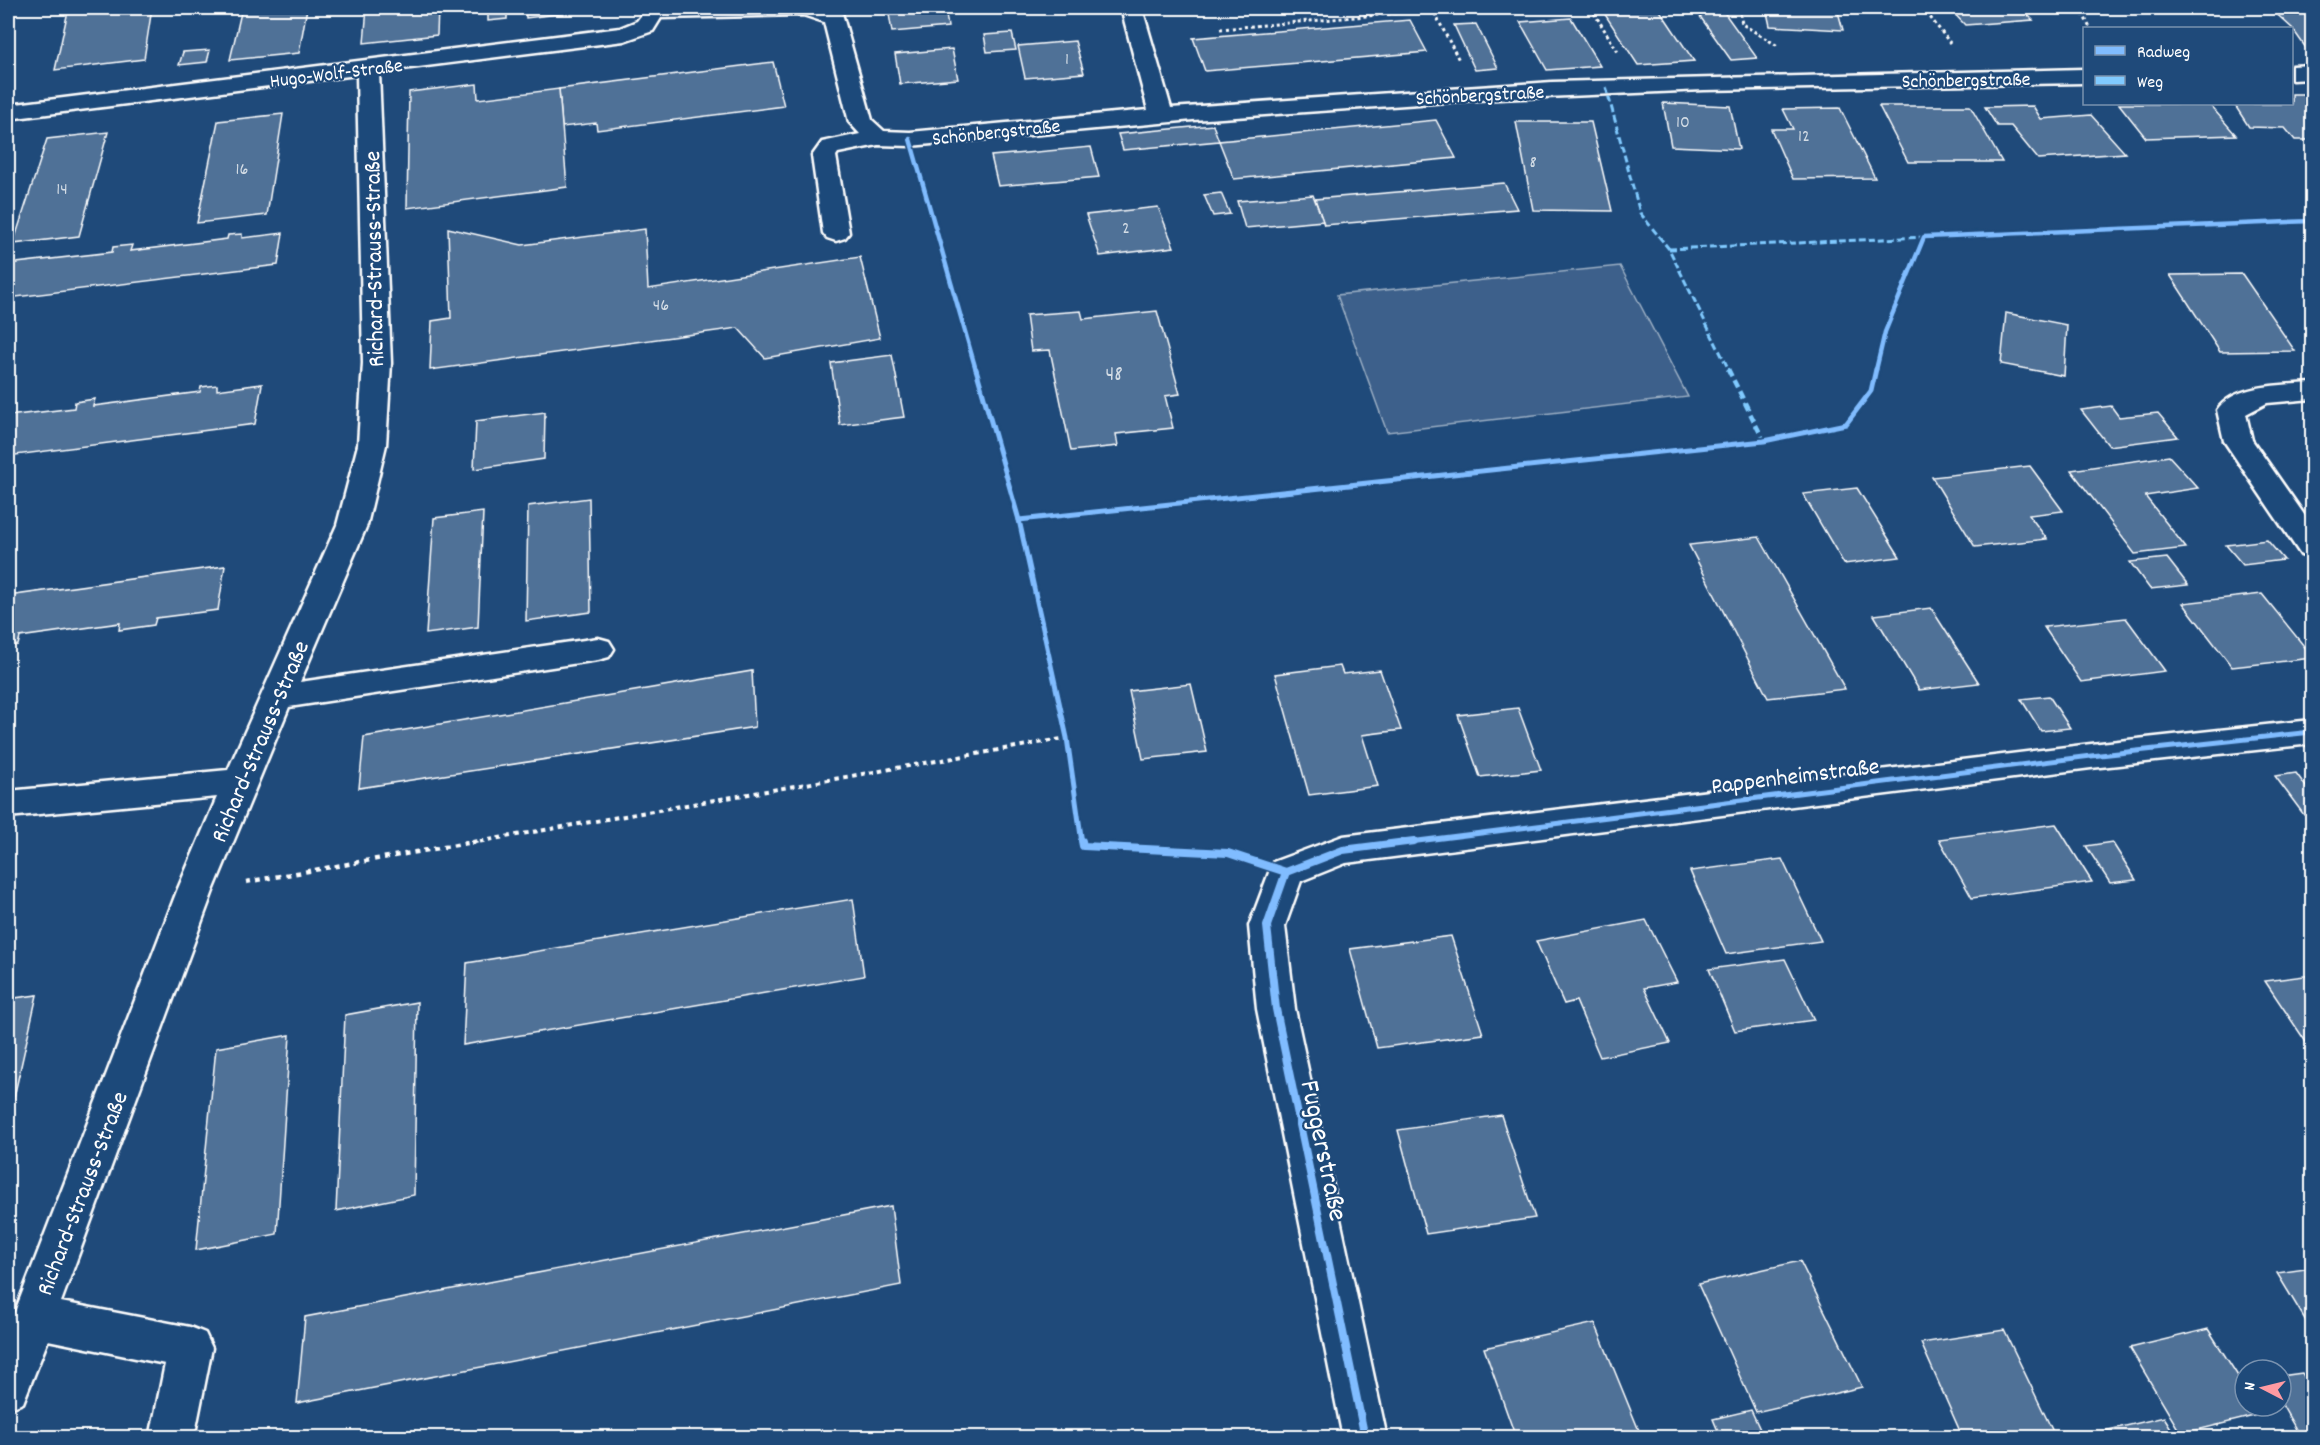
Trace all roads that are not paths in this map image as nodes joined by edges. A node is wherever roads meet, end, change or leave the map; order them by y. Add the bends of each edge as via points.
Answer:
1 (1131, 8) edge
2 (655, 10) edge
3 (368, 69) junction
4 (2313, 72) edge
5 (2293, 73) edge
6 (2083, 76) edge
7 (8, 112) edge
8 (1161, 115) junction
9 (878, 138) junction
10 (836, 233) dead end
11 (2313, 391) edge
12 (2313, 548) edge
13 (598, 649) dead end
14 (277, 697) junction
15 (2313, 732) edge
16 (240, 782) junction
17 (8, 804) edge
18 (1286, 872) joint
19 (34, 1317) junction
20 (8, 1388) edge
21 (172, 1437) edge
22 (1365, 1437) edge

1 - 8 street
2 - 3 street, Hugo-Wolf-Straße via 645,26 624,34
2 - 9 street via 805,8 834,18 861,122
3 - 7 street, Hugo-Wolf-Straße
3 - 14 street, Richard-Strauss-Straße via 376,363 372,445 352,525
4 - 5 street
6 - 8 street, Schönbergstraße via 1638,86
8 - 9 street, Schönbergstraße via 910,139
9 - 10 street, Schönbergstraße via 830,147 824,156
11 - 12 street via 2260,395 2231,410 2238,441
13 - 14 street
14 - 16 street, Richard-Strauss-Straße
15 - 18 street, Pappenheimstraße via 1343,849
16 - 17 street
16 - 19 street, Richard-Strauss-Straße
18 - 22 street, Fuggerstraße via 1267,926 1276,1009
19 - 20 street, Richard-Strauss-Straße
19 - 21 street via 190,1348

